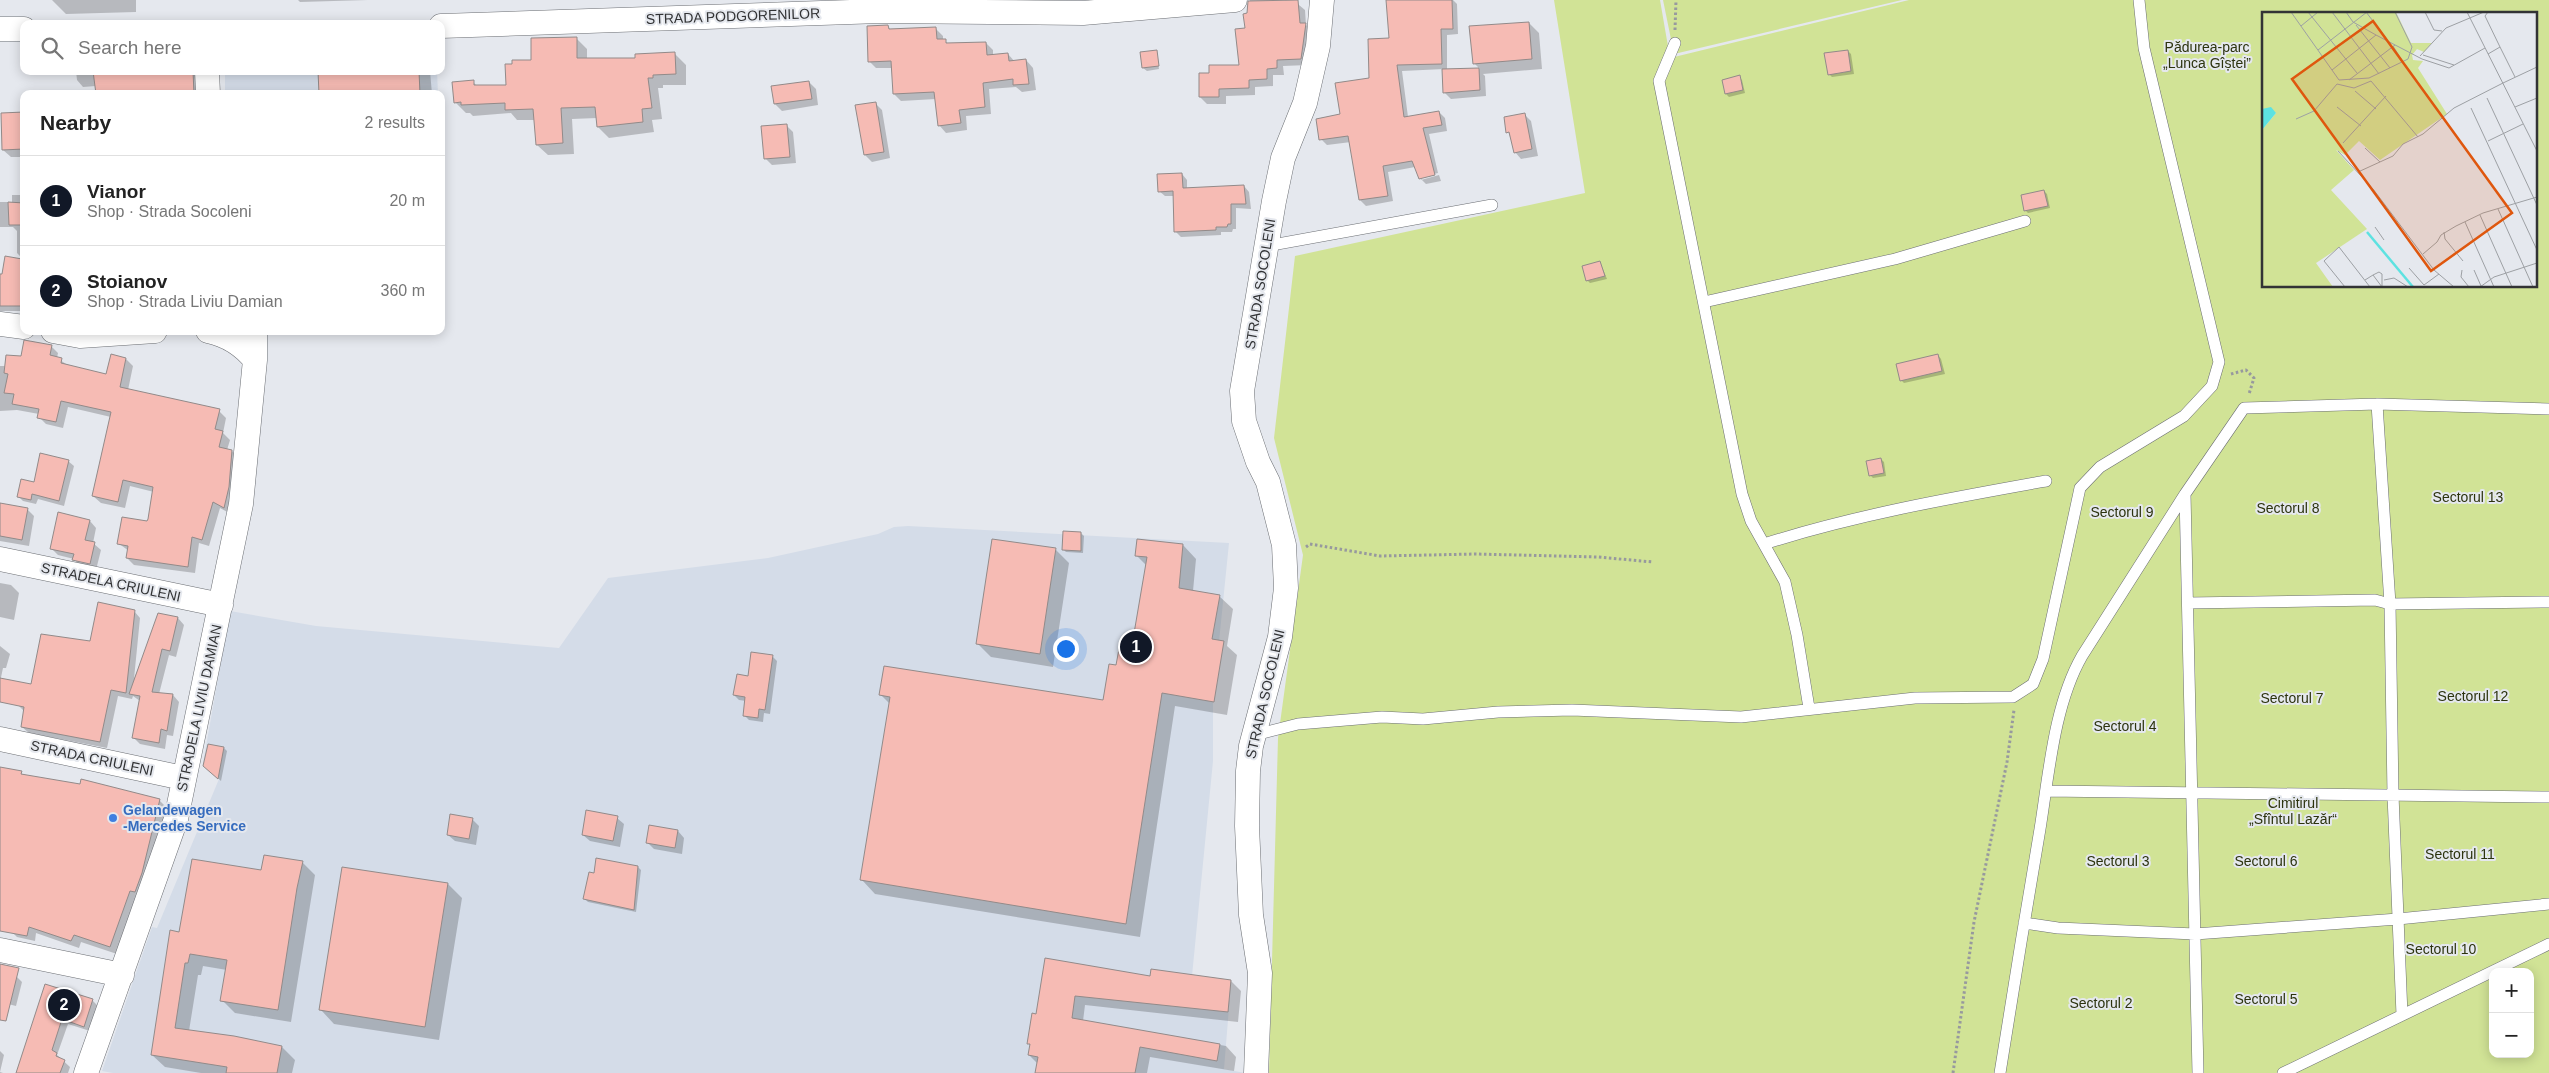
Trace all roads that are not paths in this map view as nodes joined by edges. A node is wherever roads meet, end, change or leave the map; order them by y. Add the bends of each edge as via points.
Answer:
1 (1235, 0) edge
2 (1322, 0) edge
3 (2139, 0) edge
4 (445, 26) edge
5 (0, 29) edge
6 (20, 29) edge
7 (1675, 43) road end
8 (206, 75) edge
9 (208, 90) edge
10 (1492, 205) dead end
11 (2025, 221) dead end
12 (1267, 246) junction
13 (1704, 302) junction
14 (0, 324) edge
15 (20, 326) edge
16 (75, 335) edge
17 (95, 335) edge
18 (219, 335) edge
19 (255, 335) edge
20 (255, 360) junction
21 (2377, 404) junction
22 (2549, 409) edge
23 (2046, 481) dead end
24 (2185, 494) junction
25 (1764, 544) junction
26 (0, 559) edge
27 (2549, 602) edge
28 (2188, 603) junction
29 (2390, 604) junction
30 (221, 605) junction
31 (1809, 708) junction
32 (1255, 735) junction
33 (0, 739) edge
34 (184, 778) junction
35 (2046, 791) junction
36 (2192, 792) junction
37 (2393, 795) junction
38 (2549, 797) edge
39 (2549, 904) edge
40 (2398, 919) junction
41 (2024, 923) junction
42 (2195, 934) junction
43 (2549, 944) edge
44 (0, 950) edge
45 (122, 975) junction
46 (2402, 1014) junction
47 (86, 1073) edge
48 (1256, 1073) edge
49 (2000, 1073) edge
50 (2198, 1073) edge
51 (2283, 1073) edge

1 - 4 street, STRADA PODGORENILOR via 1083,13 880,11
2 - 12 street, STRADA SOCOLENI via 1318,46 1304,103 1283,158
3 - 31 lane via 2144,48 2219,362 2212,386 2184,416 2100,467 2080,488 2044,659 2033,684 2013,697 1915,698
5 - 6 street
7 - 13 lane via 1660,81
8 - 9 street
10 - 12 lane
11 - 13 lane via 1895,259
12 - 32 street, STRADA SOCOLENI via 1242,391 1244,421 1275,505 1284,544 1286,588 1280,636
13 - 25 lane via 1742,494 1751,521
14 - 15 street
16 - 17 street
18 - 20 street via 246,348
19 - 20 street, STRADELA LIVIU DAMIAN
20 - 30 street, STRADELA LIVIU DAMIAN via 241,504
21 - 22 lane
21 - 24 lane via 2244,408
21 - 29 lane
23 - 25 lane via 1953,497
24 - 28 lane
24 - 35 lane via 2074,669 2062,703
25 - 31 lane via 1785,582
26 - 30 street, STRADELA CRIULENI
27 - 29 lane
28 - 29 lane via 2375,600
28 - 36 lane
29 - 37 lane
30 - 34 street, STRADELA LIVIU DAMIAN
31 - 32 lane via 1741,717 1572,710 1423,719 1382,717 1298,724
32 - 48 street, STRADA SOCOLENI via 1246,797 1251,915 1260,973
33 - 34 street, STRADA CRIULENI
34 - 45 street, STRADELA LIVIU DAMIAN via 176,819
35 - 36 lane
35 - 41 lane
36 - 37 lane
36 - 42 lane
37 - 38 lane
37 - 40 lane
39 - 40 lane
40 - 42 lane
40 - 46 lane
41 - 42 lane via 2058,928
41 - 49 lane
42 - 50 lane
43 - 46 lane
44 - 45 street
45 - 47 street, STRADELA LIVIU DAMIAN
46 - 51 lane

